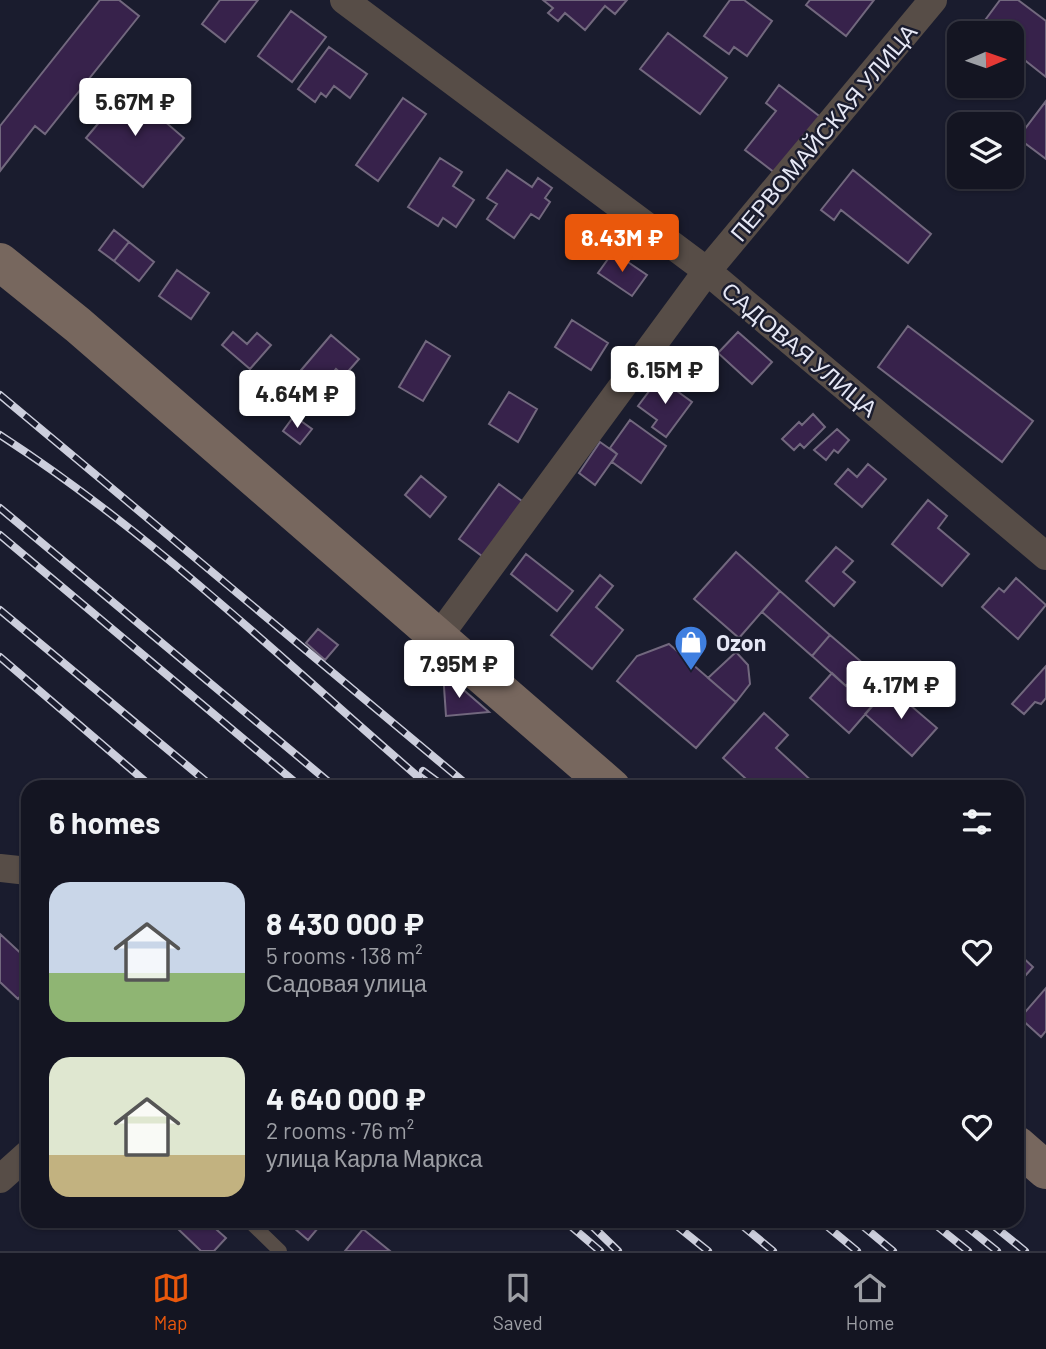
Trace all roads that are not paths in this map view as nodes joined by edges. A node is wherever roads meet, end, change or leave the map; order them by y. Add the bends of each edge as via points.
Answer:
1 (344, 0) edge
2 (933, 0) edge
3 (0, 262) edge
4 (707, 271) junction
5 (1046, 555) edge
6 (439, 636) junction
7 (603, 780) edge
8 (0, 868) edge
9 (21, 870) edge
10 (1024, 1151) edge
11 (21, 1160) edge
12 (1046, 1170) edge
13 (0, 1178) edge
14 (256, 1228) edge
15 (280, 1251) edge

1 - 4 street, САДОВАЯ УЛИЦА
2 - 4 street, ПЕРВОМАЙСКАЯ УЛИЦА
3 - 6 street
4 - 5 street, САДОВАЯ УЛИЦА
4 - 6 street, ПЕРВОМАЙСКАЯ УЛИЦА
6 - 7 street
8 - 9 street
10 - 12 street
11 - 13 street
14 - 15 lane

